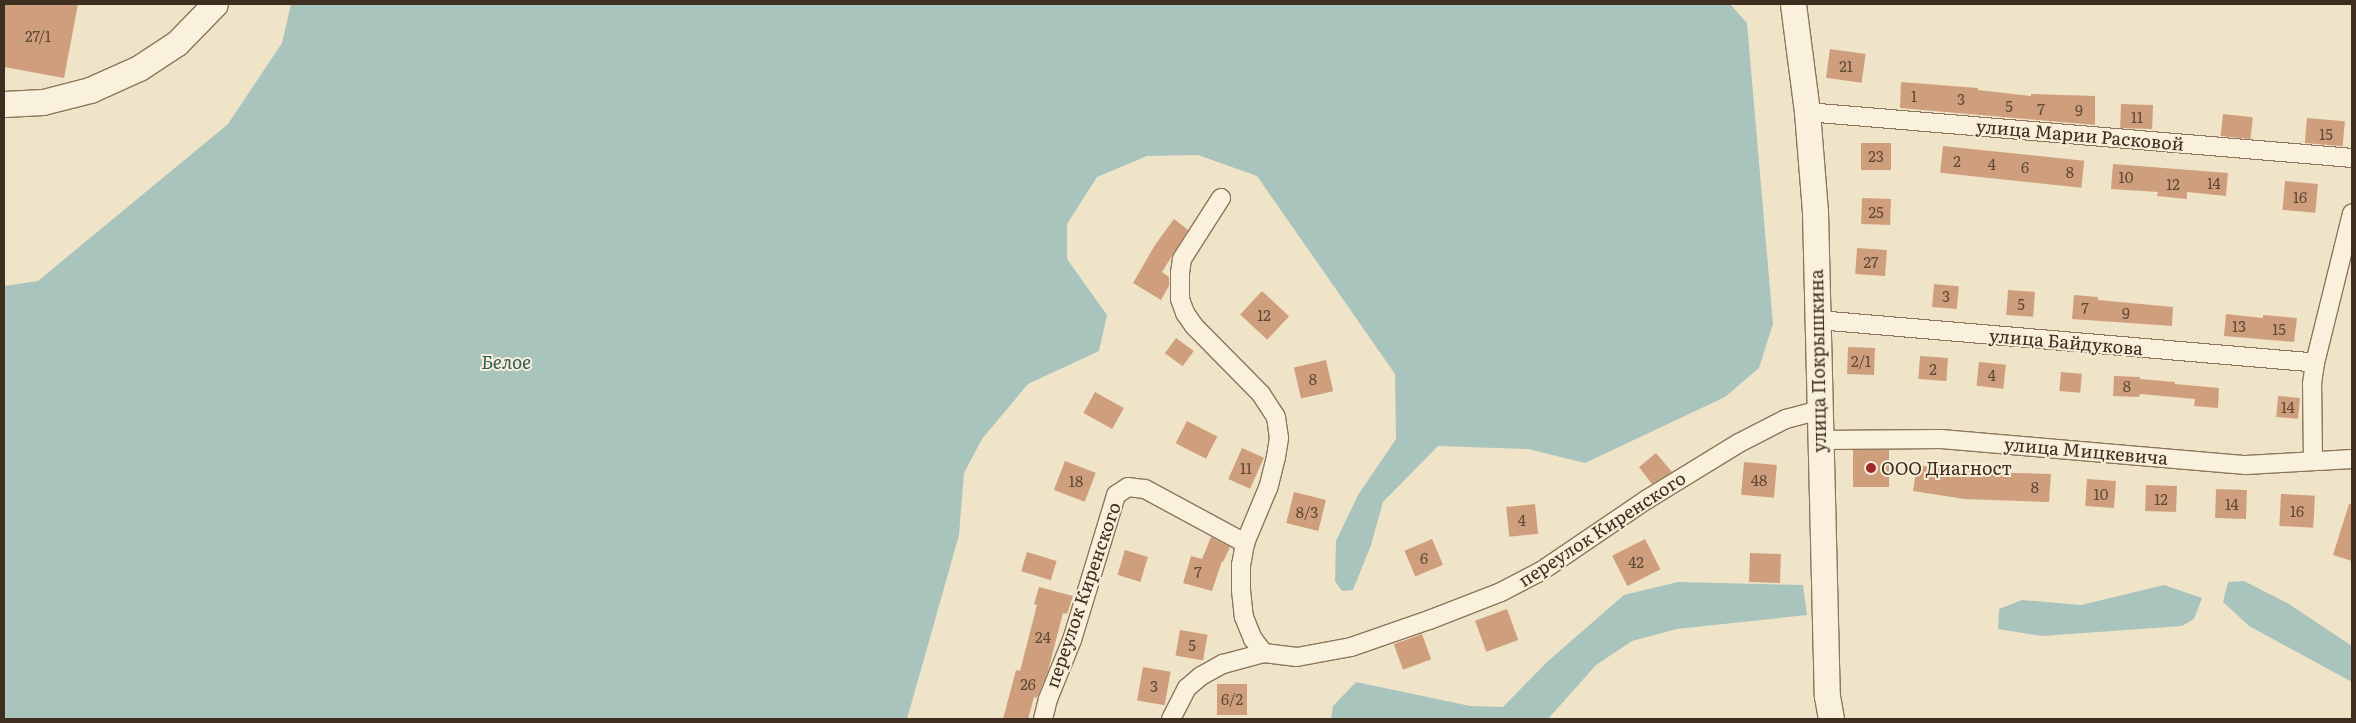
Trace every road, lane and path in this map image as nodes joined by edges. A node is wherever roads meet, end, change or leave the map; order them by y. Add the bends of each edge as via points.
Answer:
1 (215, 4) edge
2 (1794, 4) edge
3 (4, 104) edge
4 (1807, 112) junction
5 (2352, 158) edge
6 (1221, 198) dead end
7 (2352, 214) edge
8 (1818, 320) junction
9 (2314, 363) junction
10 (1819, 410) junction
11 (1819, 440) junction
12 (2352, 459) edge
13 (2313, 462) junction
14 (1245, 543) junction
15 (1264, 653) junction
16 (1042, 719) edge
17 (1171, 719) edge
18 (1831, 719) edge

1 - 3 street via 177,43 139,68 90,90 43,102
2 - 4 street, улица Покрышкина
4 - 5 street, улица Марии Расковой
4 - 8 street, улица Покрышкина via 1815,212
6 - 14 street via 1182,259 1180,299 1184,313 1194,326 1261,394 1276,417 1279,438 1276,457 1268,488
7 - 9 street
8 - 9 street, улица Байдукова
8 - 10 street, улица Покрышкина
9 - 13 street
10 - 11 street, улица Покрышкина
10 - 15 street, переулок Киренского via 1786,419 1739,443 1646,500 1543,570 1501,592 1350,647 1297,657
11 - 13 street, улица Мицкевича via 1941,439 2246,465
11 - 18 street, улица Покрышкина
12 - 13 street, улица Мицкевича
14 - 15 street via 1241,565 1244,617 1253,639
14 - 16 street, переулок Киренского via 1145,489 1128,487 1116,495 1072,640
15 - 17 street, переулок Киренского via 1223,664 1201,676 1187,688

